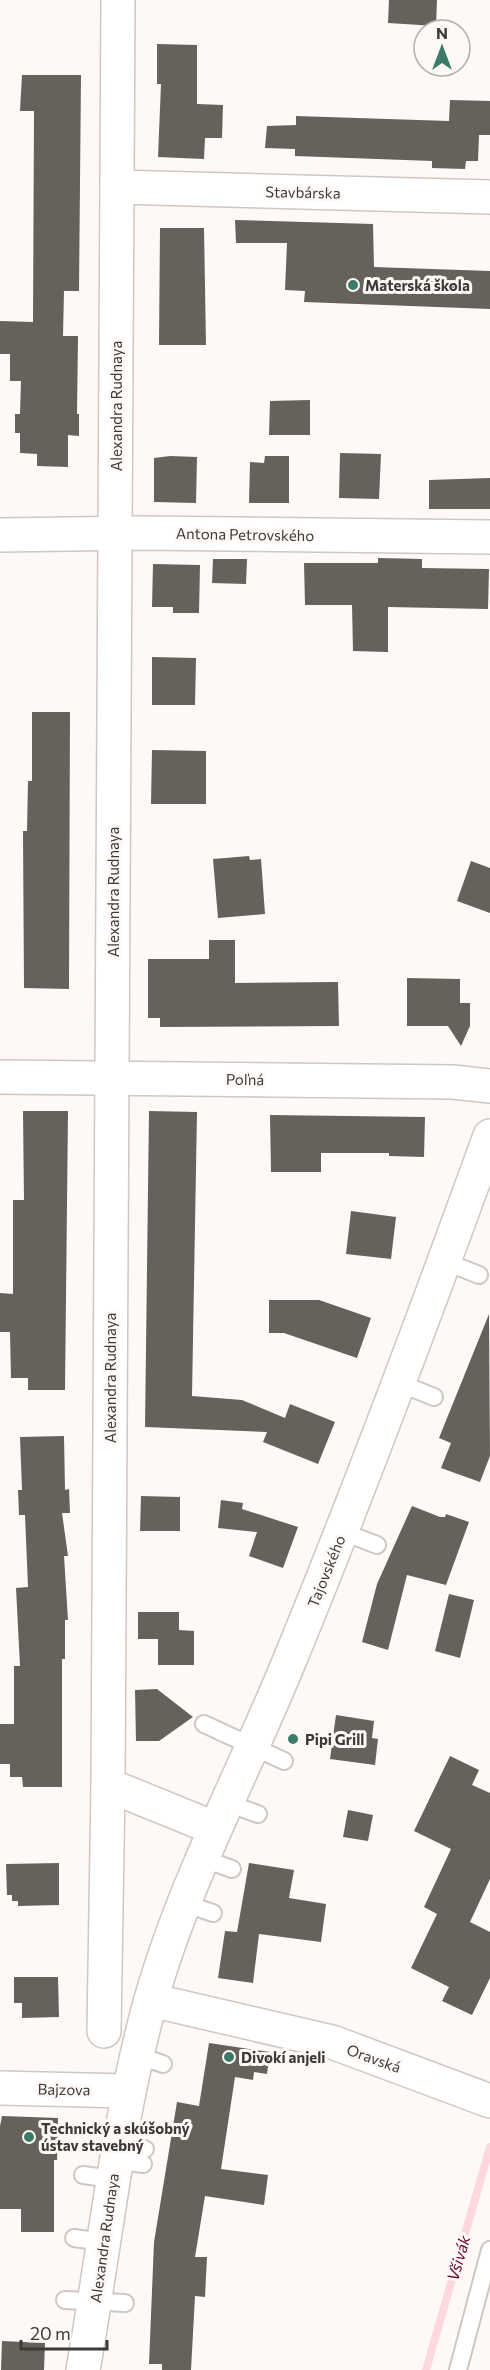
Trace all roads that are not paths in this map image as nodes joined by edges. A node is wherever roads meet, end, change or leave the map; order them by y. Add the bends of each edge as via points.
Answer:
1 (118, 0) edge
2 (117, 187) junction
3 (490, 197) edge
4 (115, 533) junction
5 (0, 535) edge
6 (490, 537) edge
7 (0, 1077) edge
8 (111, 1077) junction
9 (490, 1086) edge
10 (490, 1136) edge
11 (444, 1261) junction
12 (479, 1275) dead end
13 (399, 1383) junction
14 (434, 1397) dead end
15 (343, 1532) junction
16 (377, 1545) dead end
17 (204, 1724) dead end
18 (252, 1745) junction
19 (284, 1761) dead end
20 (108, 1785) junction
21 (258, 1814) dead end
22 (220, 1815) junction
23 (201, 1857) junction
24 (232, 1869) dead end
25 (183, 1902) junction
26 (213, 1913) dead end
27 (151, 2000) junction
28 (104, 2031) dead end
29 (0, 2088) edge
30 (128, 2091) junction
31 (482, 2098) edge
32 (490, 2250) edge
33 (83, 2370) edge
34 (458, 2370) edge

1 - 2 street, Alexandra Rudnaya
2 - 3 street, Stavbárska
2 - 4 street, Alexandra Rudnaya
4 - 5 street, Antona Petrovského
4 - 6 street, Antona Petrovského
4 - 8 street, Alexandra Rudnaya
7 - 8 street, Poľná
8 - 9 street, Poľná via 453,1082
8 - 20 street, Alexandra Rudnaya
10 - 11 street, Tajovského
11 - 12 lane
11 - 13 street, Tajovského
13 - 14 lane
13 - 15 street, Tajovského
15 - 16 lane
15 - 18 street, Tajovského
17 - 18 lane
18 - 19 lane
18 - 22 street, Tajovského
20 - 22 street
20 - 28 street, Alexandra Rudnaya
21 - 22 lane
22 - 23 street, Tajovského
23 - 24 lane
23 - 25 street, Tajovského
25 - 26 lane
25 - 27 street, Tajovského
27 - 30 street, Alexandra Rudnaya
27 - 31 street, Oravská via 332,2042
29 - 30 street, Bajzova
30 - 33 street, Alexandra Rudnaya via 119,2162 89,2240 95,2302
32 - 34 lane

